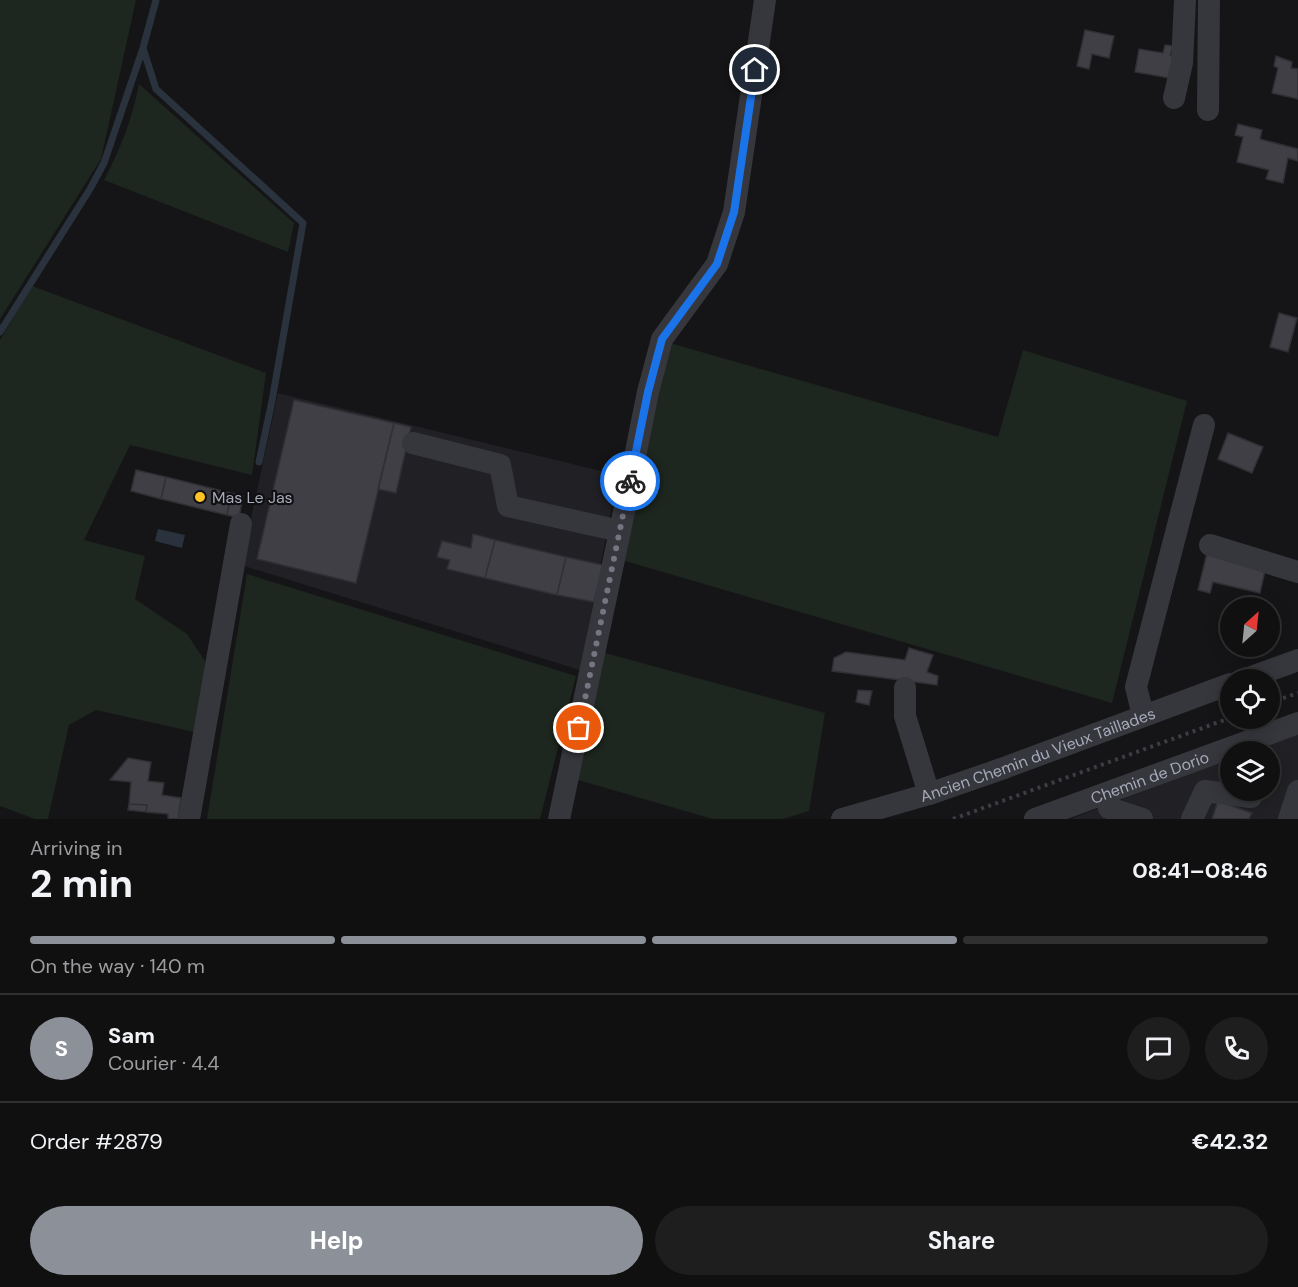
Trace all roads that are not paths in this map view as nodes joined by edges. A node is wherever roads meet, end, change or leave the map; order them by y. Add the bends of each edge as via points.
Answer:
1 (765, 0) edge
2 (1185, 0) edge
3 (1209, 0) edge
4 (1174, 98) dead end
5 (1208, 110) dead end
6 (1204, 425) dead end
7 (413, 443) dead end
8 (241, 524) dead end
9 (620, 531) junction
10 (1210, 545) dead end
11 (1298, 572) edge
12 (1298, 660) edge
13 (1273, 669) edge
14 (905, 688) dead end
15 (1220, 688) edge
16 (1143, 715) junction
17 (1298, 723) edge
18 (1298, 791) edge
19 (1220, 793) edge
20 (929, 794) junction
21 (1109, 807) edge
22 (189, 819) edge
23 (559, 819) edge
24 (842, 819) edge
25 (1035, 819) edge
26 (1142, 819) edge
27 (1192, 819) edge
28 (1289, 819) edge

1 - 9 street via 734,212 717,264 662,339
2 - 4 street via 1182,63
3 - 5 street
6 - 16 street via 1136,687
7 - 9 street via 500,465 508,506
8 - 22 street
9 - 23 street
10 - 11 street
12 - 13 street
14 - 20 street via 905,716
15 - 16 street, Ancien Chemin du Vieux Taillades
16 - 20 street, Ancien Chemin du Vieux Taillades
17 - 21 street, Chemin de Dorio
18 - 28 street
19 - 27 street via 1205,791
20 - 24 street, Ancien Chemin du Vieux Taillades
21 - 25 street, Chemin de Dorio
21 - 26 street

